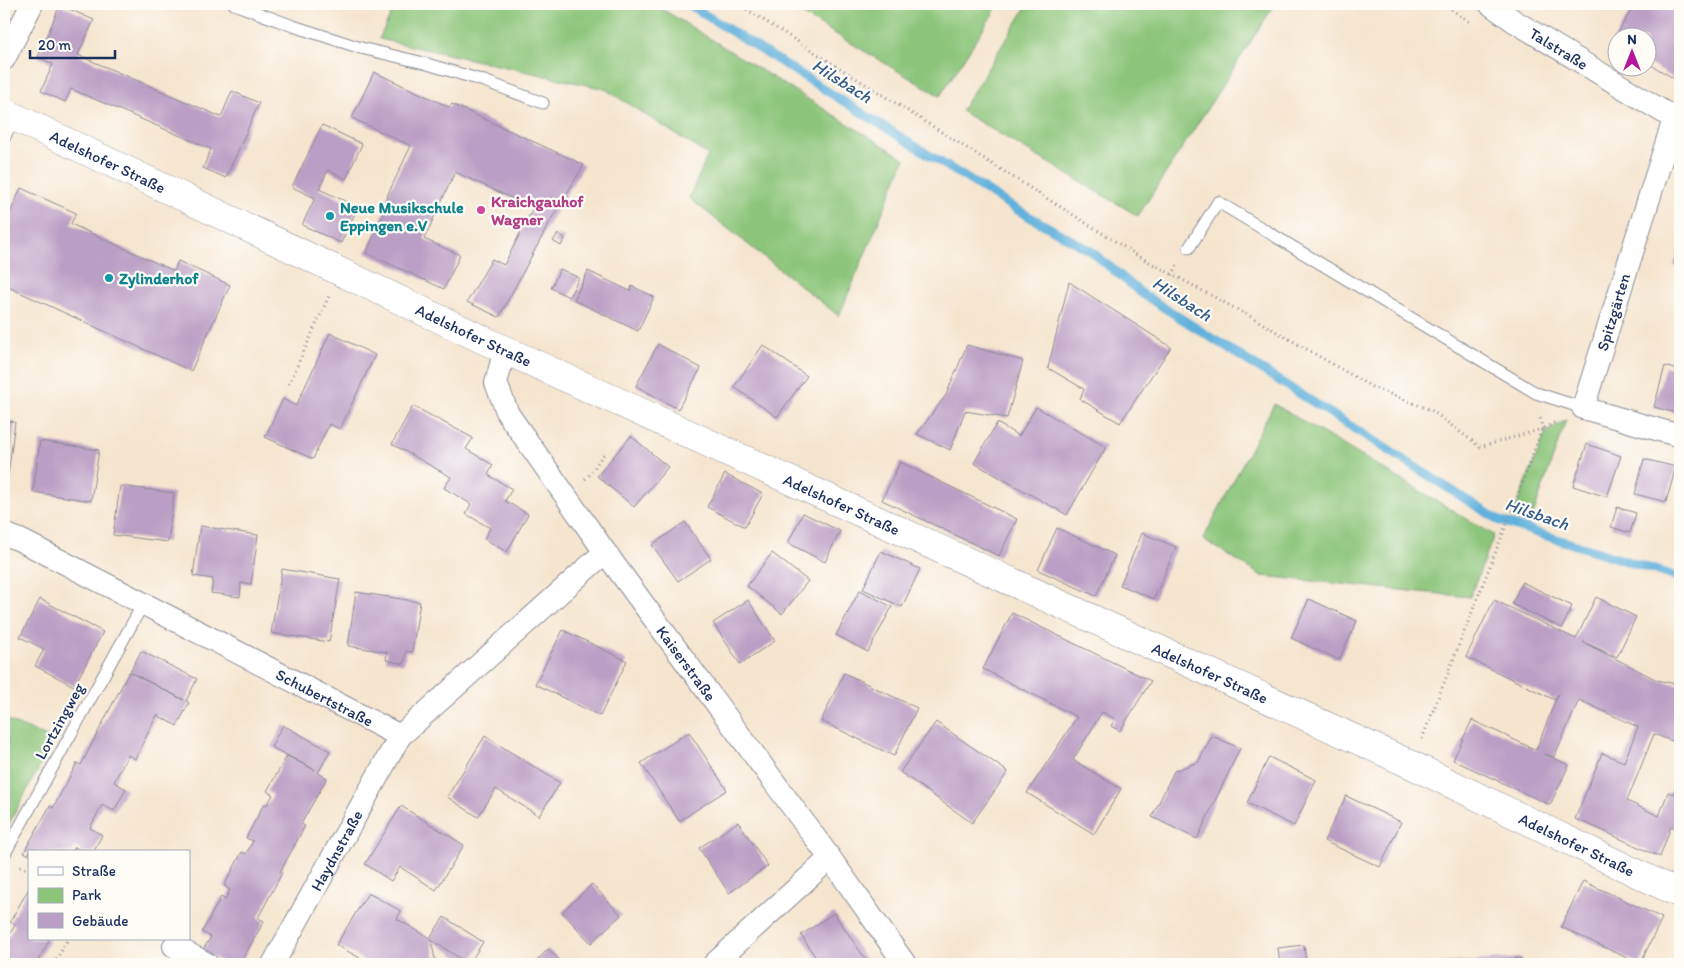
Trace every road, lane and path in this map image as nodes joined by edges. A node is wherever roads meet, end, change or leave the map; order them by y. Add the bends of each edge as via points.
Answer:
1 (32, 4) edge
2 (234, 4) edge
3 (738, 4) edge
4 (1490, 4) edge
5 (4, 60) edge
6 (543, 103) dead end
7 (1677, 121) edge
8 (7, 122) edge
9 (1189, 248) dead end
10 (340, 272) junction
11 (506, 350) junction
12 (289, 384) dead end
13 (1583, 408) junction
14 (1542, 429) junction
15 (1680, 436) edge
16 (605, 453) dead end
17 (565, 494) junction
18 (4, 534) edge
19 (605, 552) junction
20 (143, 604) junction
21 (400, 736) junction
22 (1412, 765) junction
23 (4, 855) edge
24 (830, 858) junction
25 (1680, 894) edge
26 (67, 940) edge
27 (174, 946) dead end
28 (54, 964) edge
29 (207, 964) edge
30 (273, 964) edge
31 (714, 964) edge
32 (905, 964) edge

1 - 5 street
2 - 6 lane via 335,40 424,63
3 - 14 path via 1140,257 1372,387 1431,410 1480,447
4 - 7 street, Talstraße
7 - 13 street, Spitzgärten
8 - 10 street, Adelshofer Straße
9 - 13 lane via 1218,202 1536,393
10 - 11 street, Adelshofer Straße
10 - 12 path
11 - 17 street, Kaiserstraße via 496,383 508,414
11 - 22 street, Adelshofer Straße
13 - 14 path
13 - 15 street
14 - 22 path
16 - 17 path via 592,474
17 - 19 street, Kaiserstraße
18 - 20 street, Schubertstraße
19 - 21 street
19 - 24 street, Kaiserstraße
20 - 21 street, Schubertstraße
20 - 23 lane, Lortzingweg
21 - 30 street, Haydnstraße
22 - 25 street, Adelshofer Straße
24 - 31 street
24 - 32 street, Kaiserstraße
26 - 28 path
27 - 29 street

